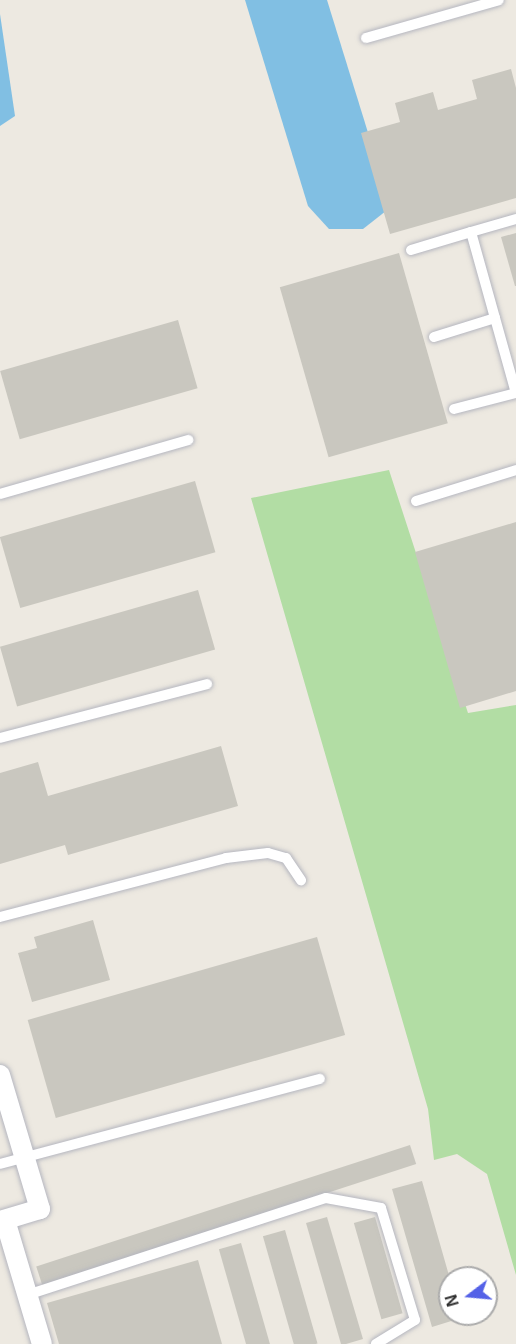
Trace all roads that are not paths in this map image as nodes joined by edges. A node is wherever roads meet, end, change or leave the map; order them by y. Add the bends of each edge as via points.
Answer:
1 (499, 0) edge
2 (366, 38) dead end
3 (516, 219) edge
4 (471, 232) junction
5 (411, 250) dead end
6 (495, 318) junction
7 (434, 337) dead end
8 (516, 393) edge
9 (454, 409) dead end
10 (188, 440) dead end
11 (516, 470) edge
12 (0, 494) edge
13 (416, 501) dead end
14 (207, 684) dead end
15 (0, 738) edge
16 (302, 880) dead end
17 (0, 917) edge
18 (0, 1076) edge
19 (320, 1079) dead end
20 (24, 1158) junction
21 (0, 1164) edge
22 (3, 1221) edge
23 (27, 1295) junction
24 (42, 1344) edge
25 (376, 1344) edge

1 - 2 lane
3 - 4 lane
4 - 5 lane
4 - 6 lane
6 - 7 lane
6 - 8 lane
8 - 9 lane
10 - 12 lane
11 - 13 lane
14 - 15 lane
16 - 17 lane via 286,858 268,853 226,858
18 - 20 street
19 - 20 lane
20 - 21 lane
20 - 22 street via 40,1209
22 - 23 street
23 - 24 street
23 - 25 lane via 326,1198 381,1208 415,1320

